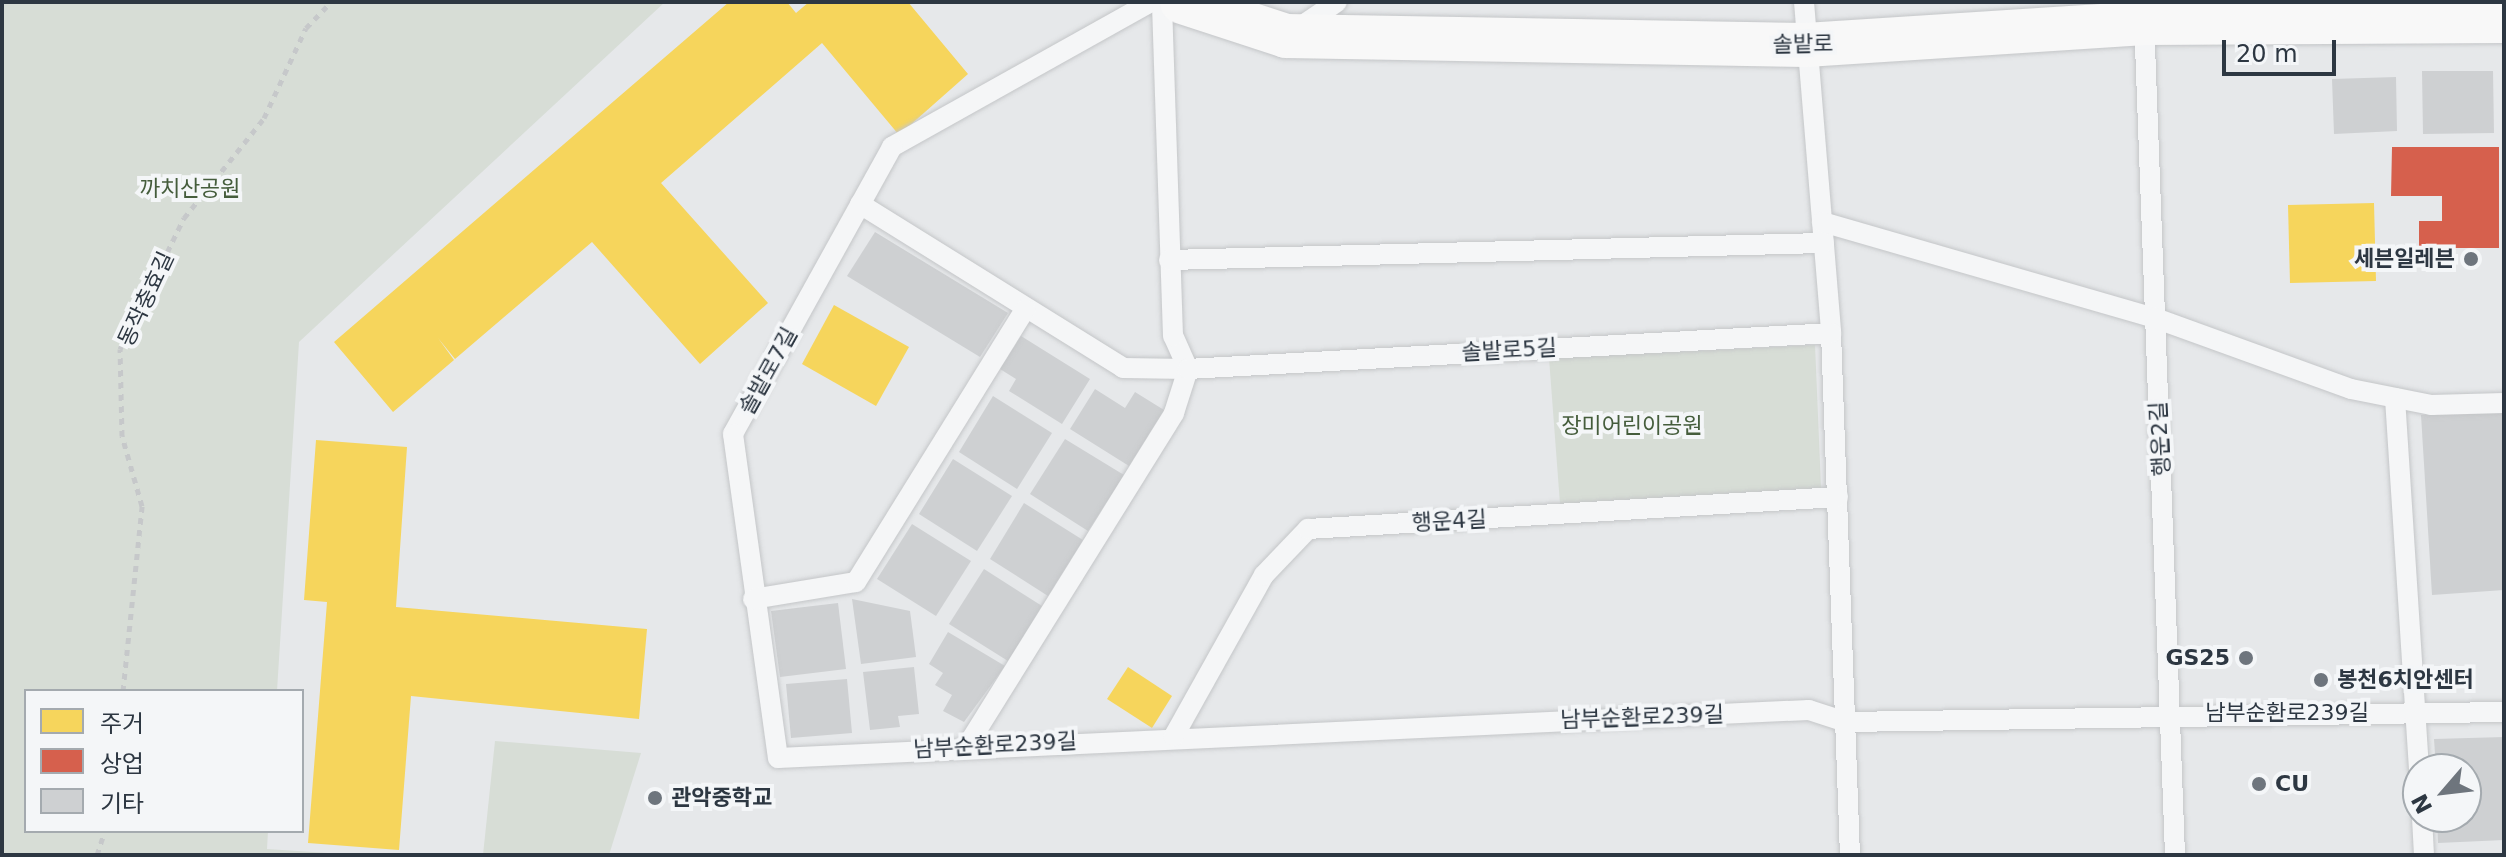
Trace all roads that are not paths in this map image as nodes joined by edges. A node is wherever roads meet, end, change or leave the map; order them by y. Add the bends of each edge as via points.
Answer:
1 (1151, 2) edge
2 (1162, 2) edge
3 (1182, 2) edge
4 (1337, 2) edge
5 (1804, 2) edge
6 (2428, 11) edge
7 (2144, 13) edge
8 (2504, 21) edge
9 (1286, 36) junction
10 (1806, 45) junction
11 (860, 204) junction
12 (1822, 222) junction
13 (1824, 243) junction
14 (1169, 260) junction
15 (1025, 309) junction
16 (2155, 318) junction
17 (1831, 333) junction
18 (1188, 369) junction
19 (2395, 398) junction
20 (2504, 403) edge
21 (1838, 497) junction
22 (753, 599) junction
23 (2504, 712) edge
24 (2173, 713) junction
25 (2416, 713) junction
26 (1845, 722) junction
27 (1174, 736) junction
28 (967, 746) junction
29 (2418, 753) edge
30 (778, 758) joint
31 (2423, 833) edge
32 (1850, 855) edge
33 (2175, 855) edge
34 (2424, 855) edge

1 - 11 lane, 솔밭로7길 via 892,147
2 - 14 lane
3 - 9 street, 솔밭로
4 - 9 lane
5 - 10 lane
6 - 7 street, 솔밭로
6 - 8 street, 솔밭로
7 - 10 street, 솔밭로
7 - 16 lane, 행운2길
9 - 10 street, 솔밭로
10 - 12 lane
11 - 15 lane
11 - 22 lane, 솔밭로7길 via 733,434
12 - 13 lane
12 - 16 lane
13 - 14 lane
13 - 17 lane
14 - 18 lane via 1173,336
15 - 18 lane via 1123,368
15 - 22 lane via 856,582
16 - 19 lane
16 - 24 lane, 행운2길
17 - 18 lane, 솔밭로5길
17 - 21 lane
18 - 28 lane via 1174,413
19 - 20 lane
19 - 25 lane
21 - 26 lane
21 - 27 lane, 행운4길 via 1308,529 1264,575
22 - 30 lane, 솔밭로7길
23 - 25 lane, 남부순환로239길
24 - 25 lane, 남부순환로239길
24 - 26 lane, 남부순환로239길
24 - 33 lane, 행운2길
25 - 29 lane
26 - 27 lane, 남부순환로239길 via 1809,710
26 - 32 lane
27 - 28 lane, 남부순환로239길
28 - 30 lane, 남부순환로239길
31 - 34 lane

